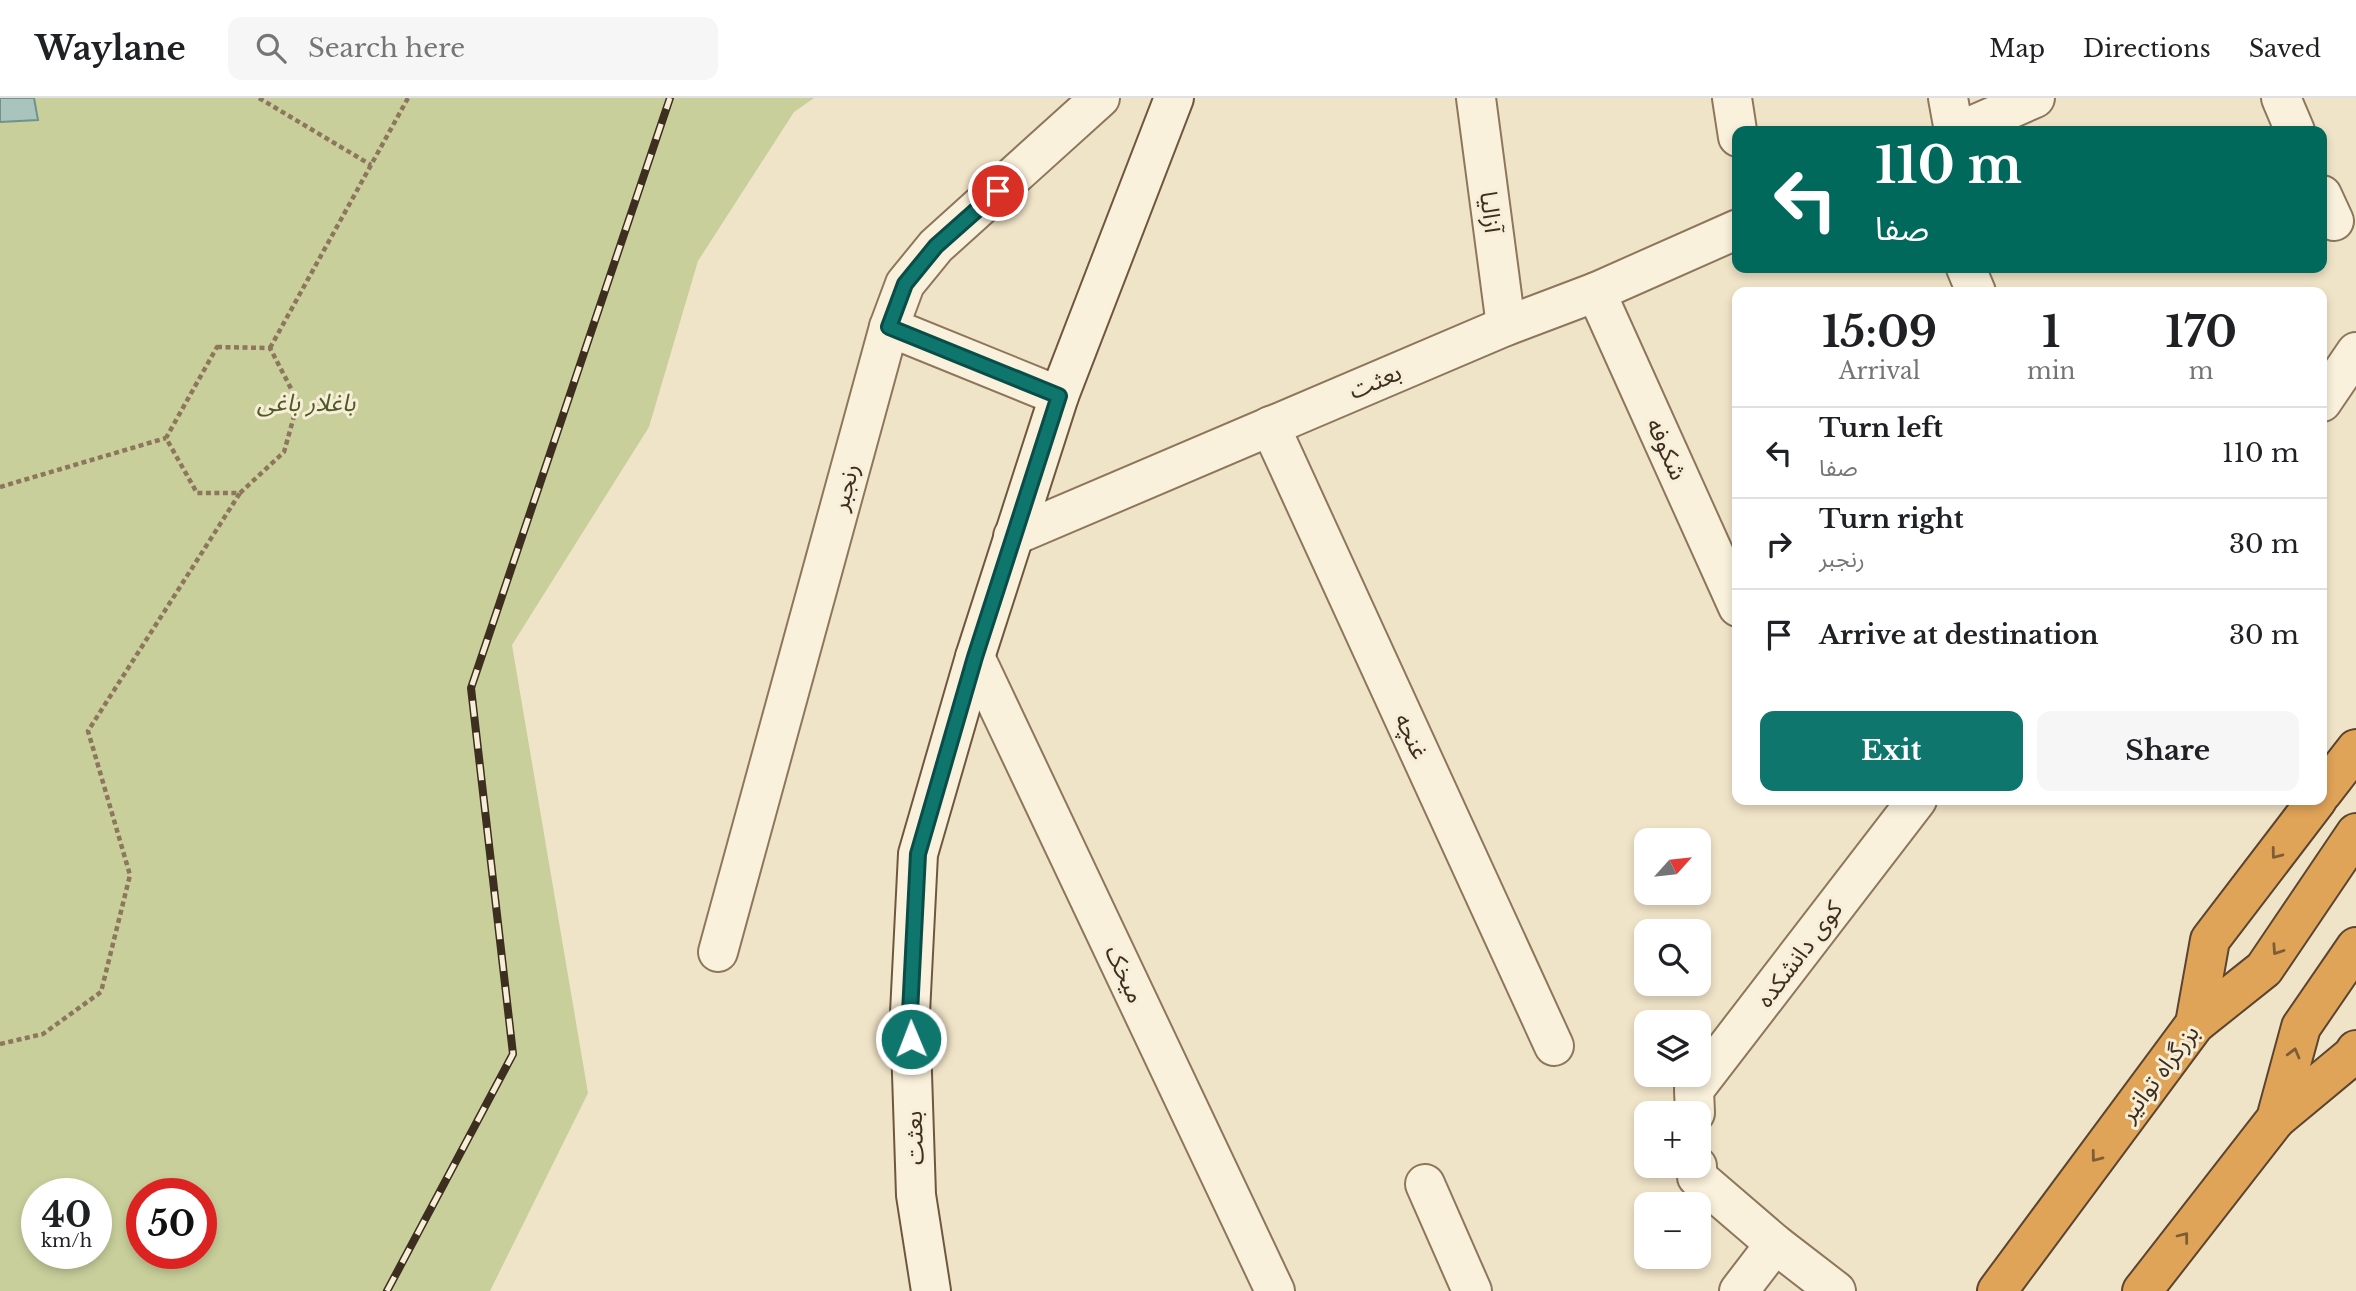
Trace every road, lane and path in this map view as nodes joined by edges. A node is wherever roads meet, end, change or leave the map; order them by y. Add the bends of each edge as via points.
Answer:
1 (259, 98) edge
2 (408, 98) edge
3 (1100, 98) edge
4 (1174, 98) edge
5 (1476, 98) edge
6 (1732, 98) edge
7 (1948, 98) edge
8 (2035, 98) edge
9 (2281, 98) edge
10 (1736, 126) edge
11 (1953, 126) edge
12 (1971, 126) edge
13 (2293, 126) edge
14 (371, 165) junction
15 (1732, 232) edge
16 (1596, 292) junction
17 (1506, 326) junction
18 (889, 327) junction
19 (270, 348) junction
20 (2356, 352) edge
21 (2327, 395) edge
22 (1059, 396) junction
23 (1270, 426) junction
24 (166, 438) junction
25 (0, 486) edge
26 (240, 493) junction
27 (1013, 536) junction
28 (1732, 594) edge
29 (975, 657) junction
30 (2356, 749) edge
31 (2327, 787) edge
32 (1913, 805) edge
33 (2314, 805) edge
34 (2356, 833) edge
35 (2356, 947) edge
36 (718, 952) dead end
37 (2195, 1024) junction
38 (0, 1044) edge
39 (1554, 1046) dead end
40 (2356, 1050) edge
41 (1694, 1101) edge
42 (2276, 1119) junction
43 (1698, 1178) edge
44 (1424, 1184) dead end
45 (1776, 1244) junction
46 (931, 1291) edge
47 (1275, 1291) edge
48 (1472, 1291) edge
49 (1740, 1291) edge
50 (1836, 1291) edge
51 (1997, 1291) edge
52 (2142, 1291) edge

1 - 14 path
2 - 14 path
3 - 18 street, رنجبر via 936,246 905,284
4 - 22 street, بعثت
5 - 17 street, آزالیا
6 - 10 street
7 - 11 street
8 - 12 street
9 - 13 street
14 - 19 path
15 - 16 street, بعثت
16 - 17 street, بعثت
16 - 28 street, شکوفه
17 - 23 street, بعثت
18 - 22 street
18 - 36 street, رنجبر
19 - 24 path via 218,347
19 - 26 path via 298,402 284,452
20 - 21 street
22 - 27 street, بعثت
23 - 27 street, بعثت
23 - 39 street, غنچه
24 - 25 path
24 - 26 path via 197,493
26 - 38 path via 88,731 130,875 101,992 43,1034
27 - 29 street, بعثت
29 - 46 street, بعثت via 918,854 911,1055 916,1195
29 - 47 street, میخک
30 - 31 highway
32 - 41 street, کوی دانشکده via 1694,1090
33 -> 37 highway via 2210,940
34 -> 37 highway, بزرگراه توانیر via 2264,969
42 -> 35 highway via 2301,1027
37 -> 51 highway, بزرگراه توانیر
40 - 42 highway
52 -> 42 highway
43 - 45 street
44 - 48 street
45 - 49 street
45 - 50 street

